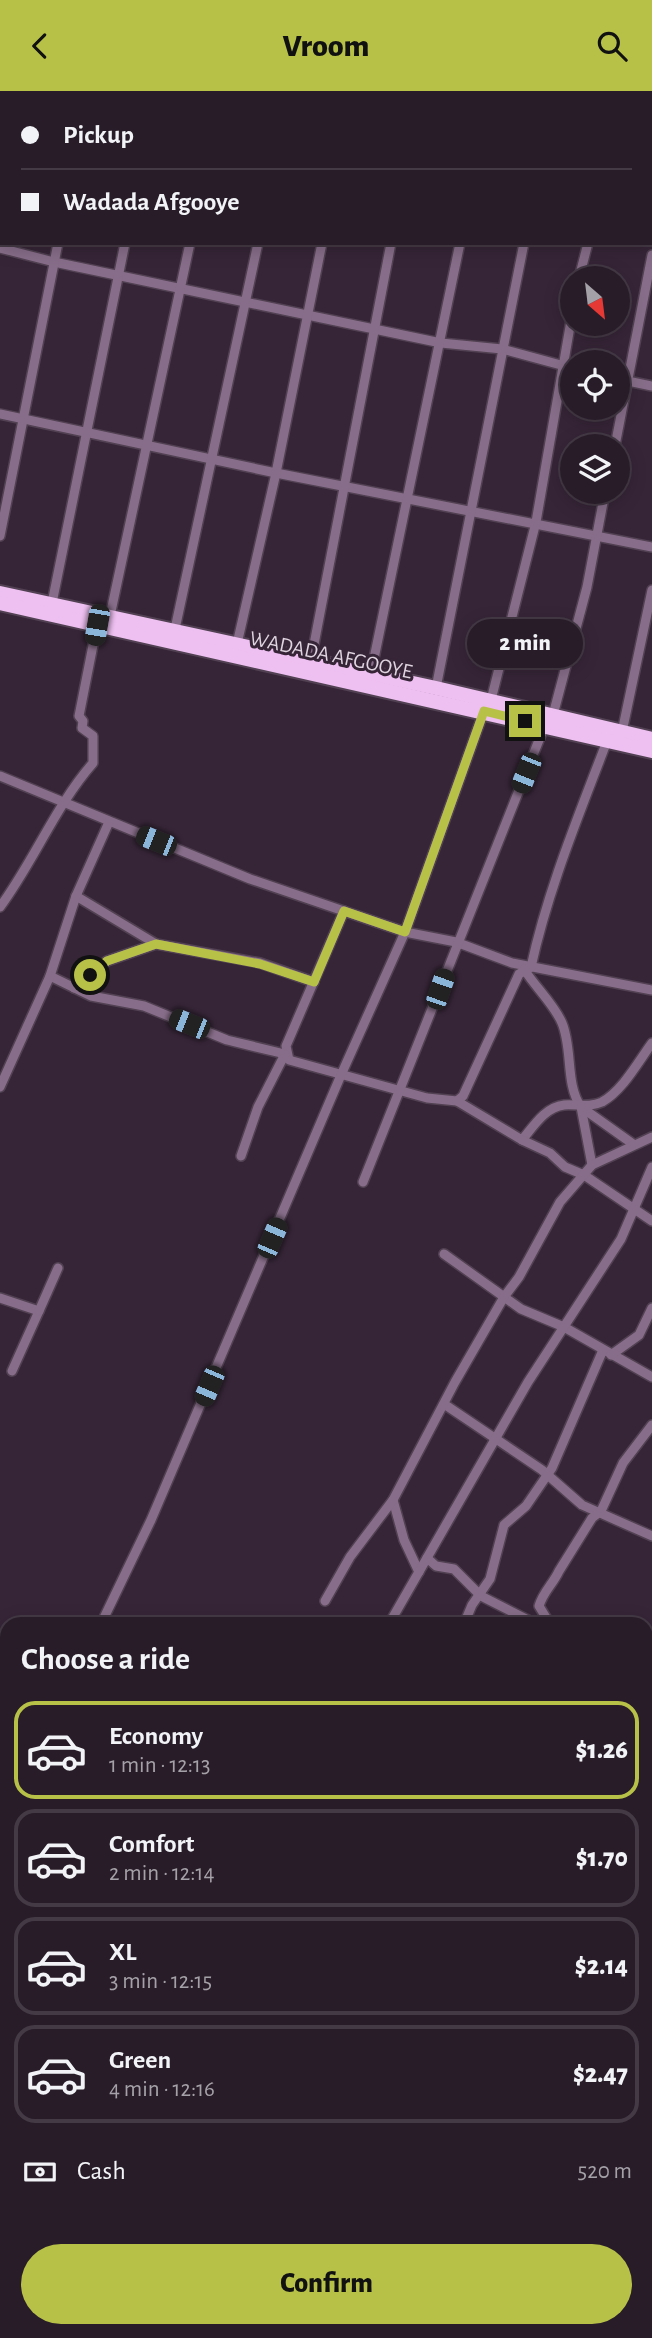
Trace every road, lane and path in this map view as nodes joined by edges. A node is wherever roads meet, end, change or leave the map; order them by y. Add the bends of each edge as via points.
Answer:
1 (58, 245) edge
2 (125, 245) edge
3 (190, 245) edge
4 (258, 245) edge
5 (322, 245) edge
6 (391, 245) edge
7 (460, 245) edge
8 (524, 245) edge
9 (587, 245) edge
10 (0, 248) edge
11 (652, 255) edge
12 (54, 262) junction
13 (582, 266) edge
14 (118, 276) junction
15 (182, 289) junction
16 (246, 302) junction
17 (306, 313) junction
18 (373, 328) junction
19 (441, 343) junction
20 (502, 349) junction
21 (560, 364) edge
22 (630, 371) edge
23 (630, 382) edge
24 (652, 386) edge
25 (560, 405) edge
26 (0, 414) edge
27 (26, 419) junction
28 (89, 432) junction
29 (149, 444) junction
30 (213, 459) junction
31 (276, 473) junction
32 (343, 486) junction
33 (406, 498) junction
34 (602, 504) edge
35 (472, 509) junction
36 (536, 522) junction
37 (596, 535) junction
38 (0, 536) edge
39 (652, 547) edge
40 (652, 590) edge
41 (0, 593) edge
42 (0, 603) edge
43 (52, 603) junction
44 (110, 616) junction
45 (97, 625) junction
46 (176, 629) junction
47 (647, 637) edge
48 (237, 644) junction
49 (311, 660) junction
50 (371, 673) junction
51 (436, 688) junction
52 (488, 706) junction
53 (549, 720) junction
54 (622, 732) junction
55 (652, 739) edge
56 (607, 741) junction
57 (652, 751) edge
58 (0, 776) edge
59 (63, 804) junction
60 (109, 823) junction
61 (76, 896) junction
62 (0, 907) edge
63 (344, 911) junction
64 (405, 932) junction
65 (456, 942) junction
66 (156, 944) junction
67 (527, 968) junction
68 (50, 976) junction
69 (314, 982) junction
70 (74, 988) junction
71 (652, 990) edge
72 (652, 1043) edge
73 (285, 1054) junction
74 (341, 1075) junction
75 (0, 1087) edge
76 (401, 1091) junction
77 (457, 1101) junction
78 (581, 1107) junction
79 (652, 1137) edge
80 (522, 1140) junction
81 (633, 1145) junction
82 (241, 1156) dead end
83 (592, 1165) junction
84 (652, 1167) edge
85 (584, 1175) junction
86 (363, 1182) dead end
87 (635, 1208) junction
88 (652, 1221) edge
89 (444, 1254) dead end
90 (58, 1268) dead end
91 (504, 1297) junction
92 (0, 1298) edge
93 (652, 1308) edge
94 (38, 1311) junction
95 (564, 1327) junction
96 (607, 1352) junction
97 (12, 1371) dead end
98 (652, 1377) edge
99 (444, 1403) junction
100 (652, 1425) edge
101 (495, 1437) junction
102 (548, 1475) junction
103 (393, 1500) junction
104 (598, 1513) junction
105 (652, 1536) edge
106 (427, 1557) junction
107 (419, 1572) junction
108 (481, 1596) junction
109 (325, 1601) dead end
110 (105, 1617) edge
111 (393, 1617) edge
112 (467, 1617) edge
113 (522, 1617) edge
114 (545, 1617) edge

1 - 12 street
2 - 14 street
3 - 15 street
4 - 16 street
5 - 17 street
6 - 18 street
7 - 19 street
8 - 20 street
9 - 13 street
10 - 12 street
11 - 22 street
12 - 14 street
12 - 27 street
14 - 15 street
14 - 28 street
15 - 16 street
15 - 29 street
16 - 17 street
16 - 30 street
17 - 18 street
17 - 31 street
18 - 19 street
18 - 32 street
19 - 20 street
19 - 33 street
20 - 21 street
20 - 35 street
23 - 24 street
25 - 36 street
26 - 27 street
27 - 28 street
27 - 38 street
28 - 29 street
28 - 43 street
29 - 30 street
29 - 44 street
30 - 31 street
30 - 46 street
31 - 32 street
31 - 48 street
32 - 33 street
32 - 49 street
33 - 35 street
33 - 50 street
34 - 37 street
35 - 36 street
35 - 51 street
36 - 37 street
36 - 52 street
37 - 39 street
37 - 53 street via 587,587
40 - 47 street
41 - 43 highway, WADADA AFGOOYE
42 - 45 highway, WADADA AFGOOYE
43 - 44 highway, WADADA AFGOOYE
44 - 46 highway, WADADA AFGOOYE
45 - 52 highway, WADADA AFGOOYE
45 - 59 street via 79,716 82,727 93,736 93,763
46 - 48 highway, WADADA AFGOOYE
47 - 54 street
48 - 49 highway, WADADA AFGOOYE
49 - 50 highway, WADADA AFGOOYE
50 - 51 highway, WADADA AFGOOYE
51 - 52 highway, WADADA AFGOOYE
52 - 53 highway, WADADA AFGOOYE
52 - 64 street
53 - 54 highway, WADADA AFGOOYE
53 - 56 highway, WADADA AFGOOYE
53 - 65 street
54 - 55 highway, WADADA AFGOOYE
56 - 57 highway, WADADA AFGOOYE
56 - 67 street
58 - 59 street
59 - 60 street
59 - 62 street via 36,856
60 - 61 street
60 - 63 street
61 - 66 street
61 - 68 street
63 - 64 street
63 - 69 street
64 - 65 street
64 - 74 street
65 - 67 street
65 - 76 street
66 - 69 street via 260,964
66 - 70 street via 107,961
67 - 71 street
67 - 77 street via 519,974
67 - 78 street via 561,1021
68 - 70 street
68 - 75 street
69 - 73 street
70 - 73 street via 91,996 144,1006 227,1040
72 - 78 street via 612,1095
73 - 74 street via 289,1060
73 - 82 street via 258,1107
74 - 76 street
74 - 110 street
76 - 77 street
76 - 86 street
77 - 80 street
78 - 80 street via 561,1105 544,1115
78 - 81 street
78 - 83 street
79 - 81 street
80 - 85 street
81 - 83 street
83 - 85 street
84 - 87 street
85 - 87 street
85 - 91 street via 559,1202
87 - 88 street
87 - 95 street via 621,1239
89 - 91 street
90 - 94 street
91 - 95 street
91 - 99 street
92 - 94 street
93 - 96 street via 639,1335
94 - 97 street
95 - 96 street
95 - 101 street
96 - 98 street
96 - 102 street
99 - 101 street
99 - 103 street
100 - 104 street via 623,1463
101 - 102 street
101 - 106 street
102 - 104 street
102 - 108 street via 526,1506 504,1525 497,1559
103 - 107 street
103 - 109 street via 350,1557
104 - 105 street
104 - 114 street via 543,1593 539,1606
106 - 107 street
106 - 108 street via 436,1566 454,1569
107 - 111 street
108 - 112 street
108 - 113 street

